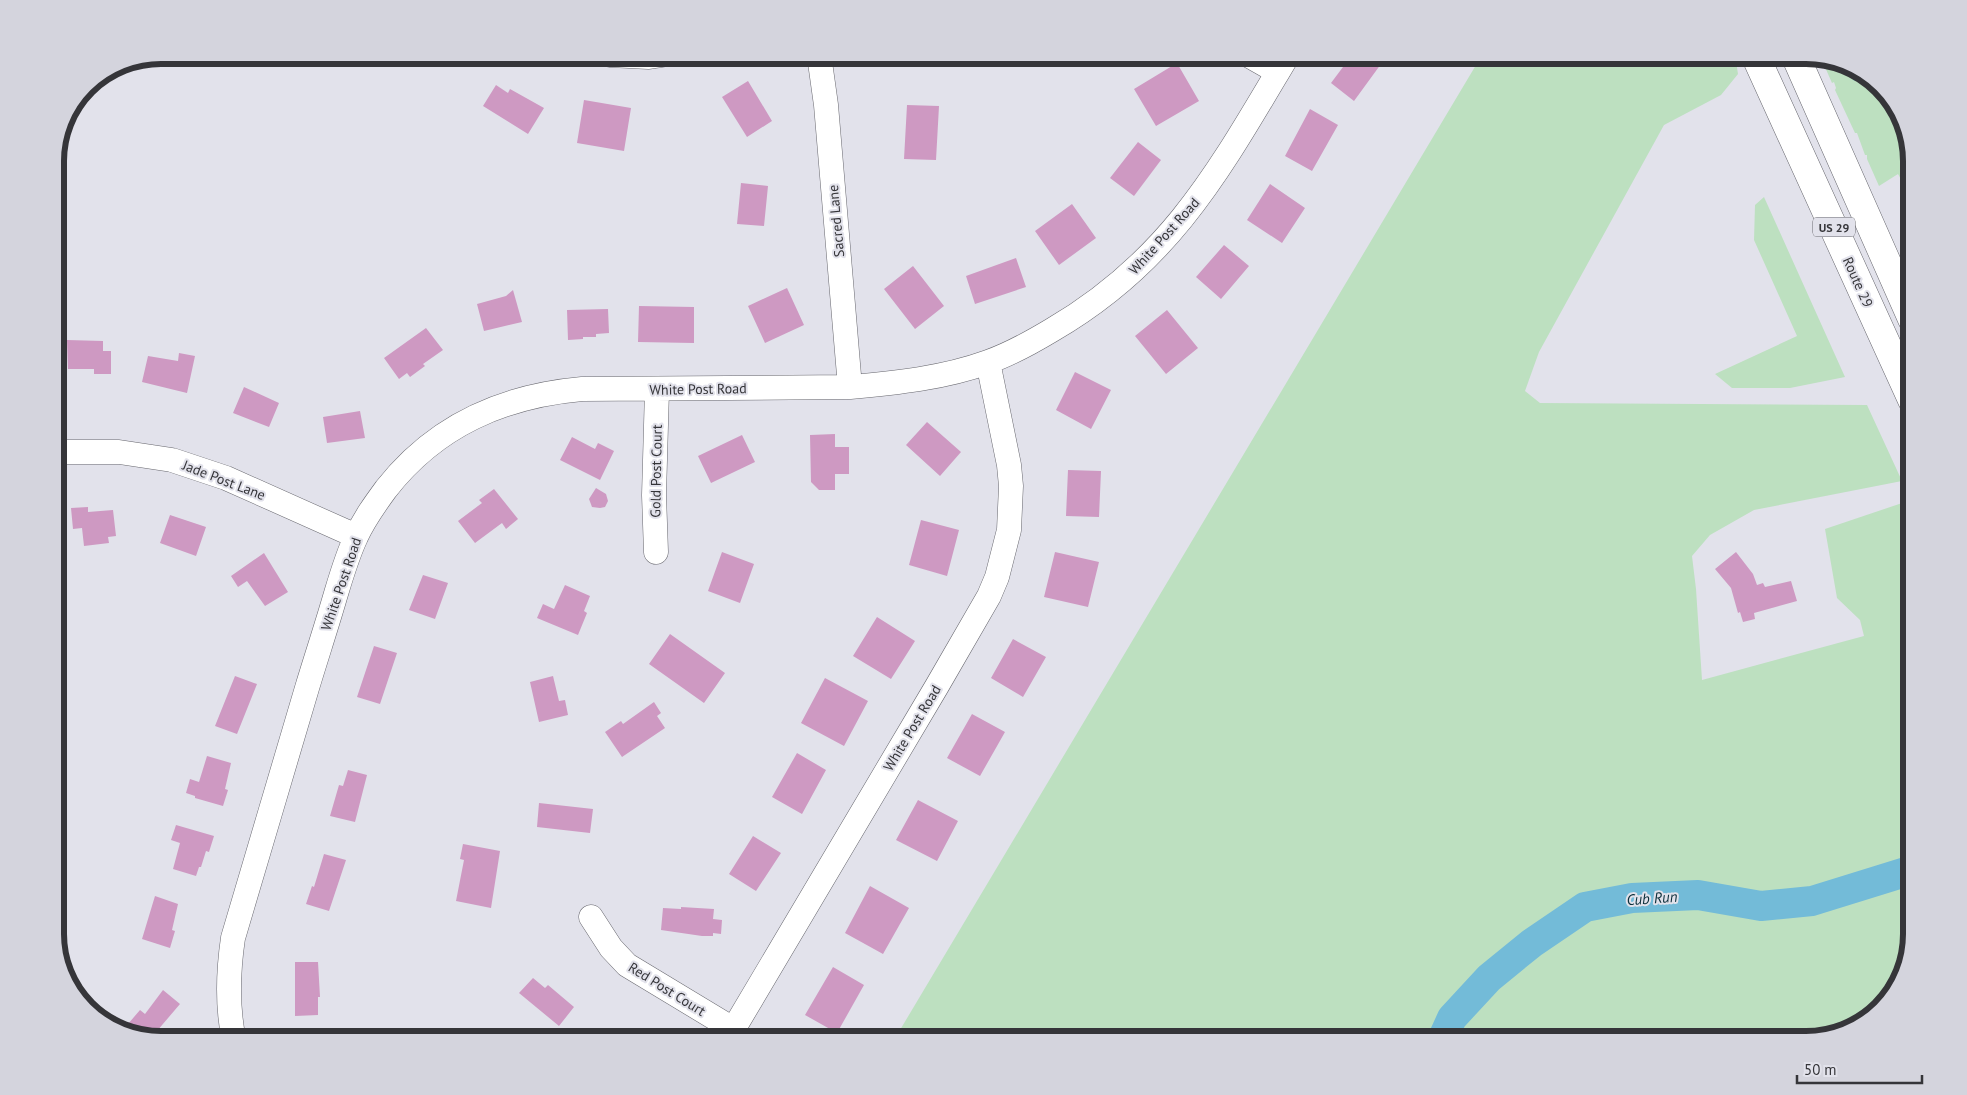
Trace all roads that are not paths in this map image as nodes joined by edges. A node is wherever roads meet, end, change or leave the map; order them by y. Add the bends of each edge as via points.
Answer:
1 (821, 64) edge
2 (1283, 64) edge
3 (1759, 64) edge
4 (1799, 64) edge
5 (1903, 298) edge
6 (988, 362) junction
7 (1903, 380) edge
8 (850, 387) junction
9 (657, 390) junction
10 (64, 452) edge
11 (356, 536) junction
12 (656, 552) dead end
13 (591, 917) dead end
14 (233, 1031) edge
15 (726, 1031) edge
16 (732, 1031) edge

1 - 8 street, Sacred Lane
2 - 6 street, White Post Road via 1212,181 1181,222 1144,262 1078,315
3 - 7 main road, Route 29 / US 29
4 - 5 main road, US 29
6 - 8 street, White Post Road via 925,378
6 - 16 street, White Post Road via 1011,486 1009,530 997,577 937,686
8 - 9 street, White Post Road
9 - 11 street, White Post Road via 552,392 511,402 473,417 440,437 410,462 372,508
9 - 12 street, Gold Post Court
10 - 11 street, Jade Post Lane via 119,452 172,460 226,478
11 - 14 street, White Post Road via 302,704 234,938 229,990
13 - 15 street, Red Post Court via 611,948 627,965

